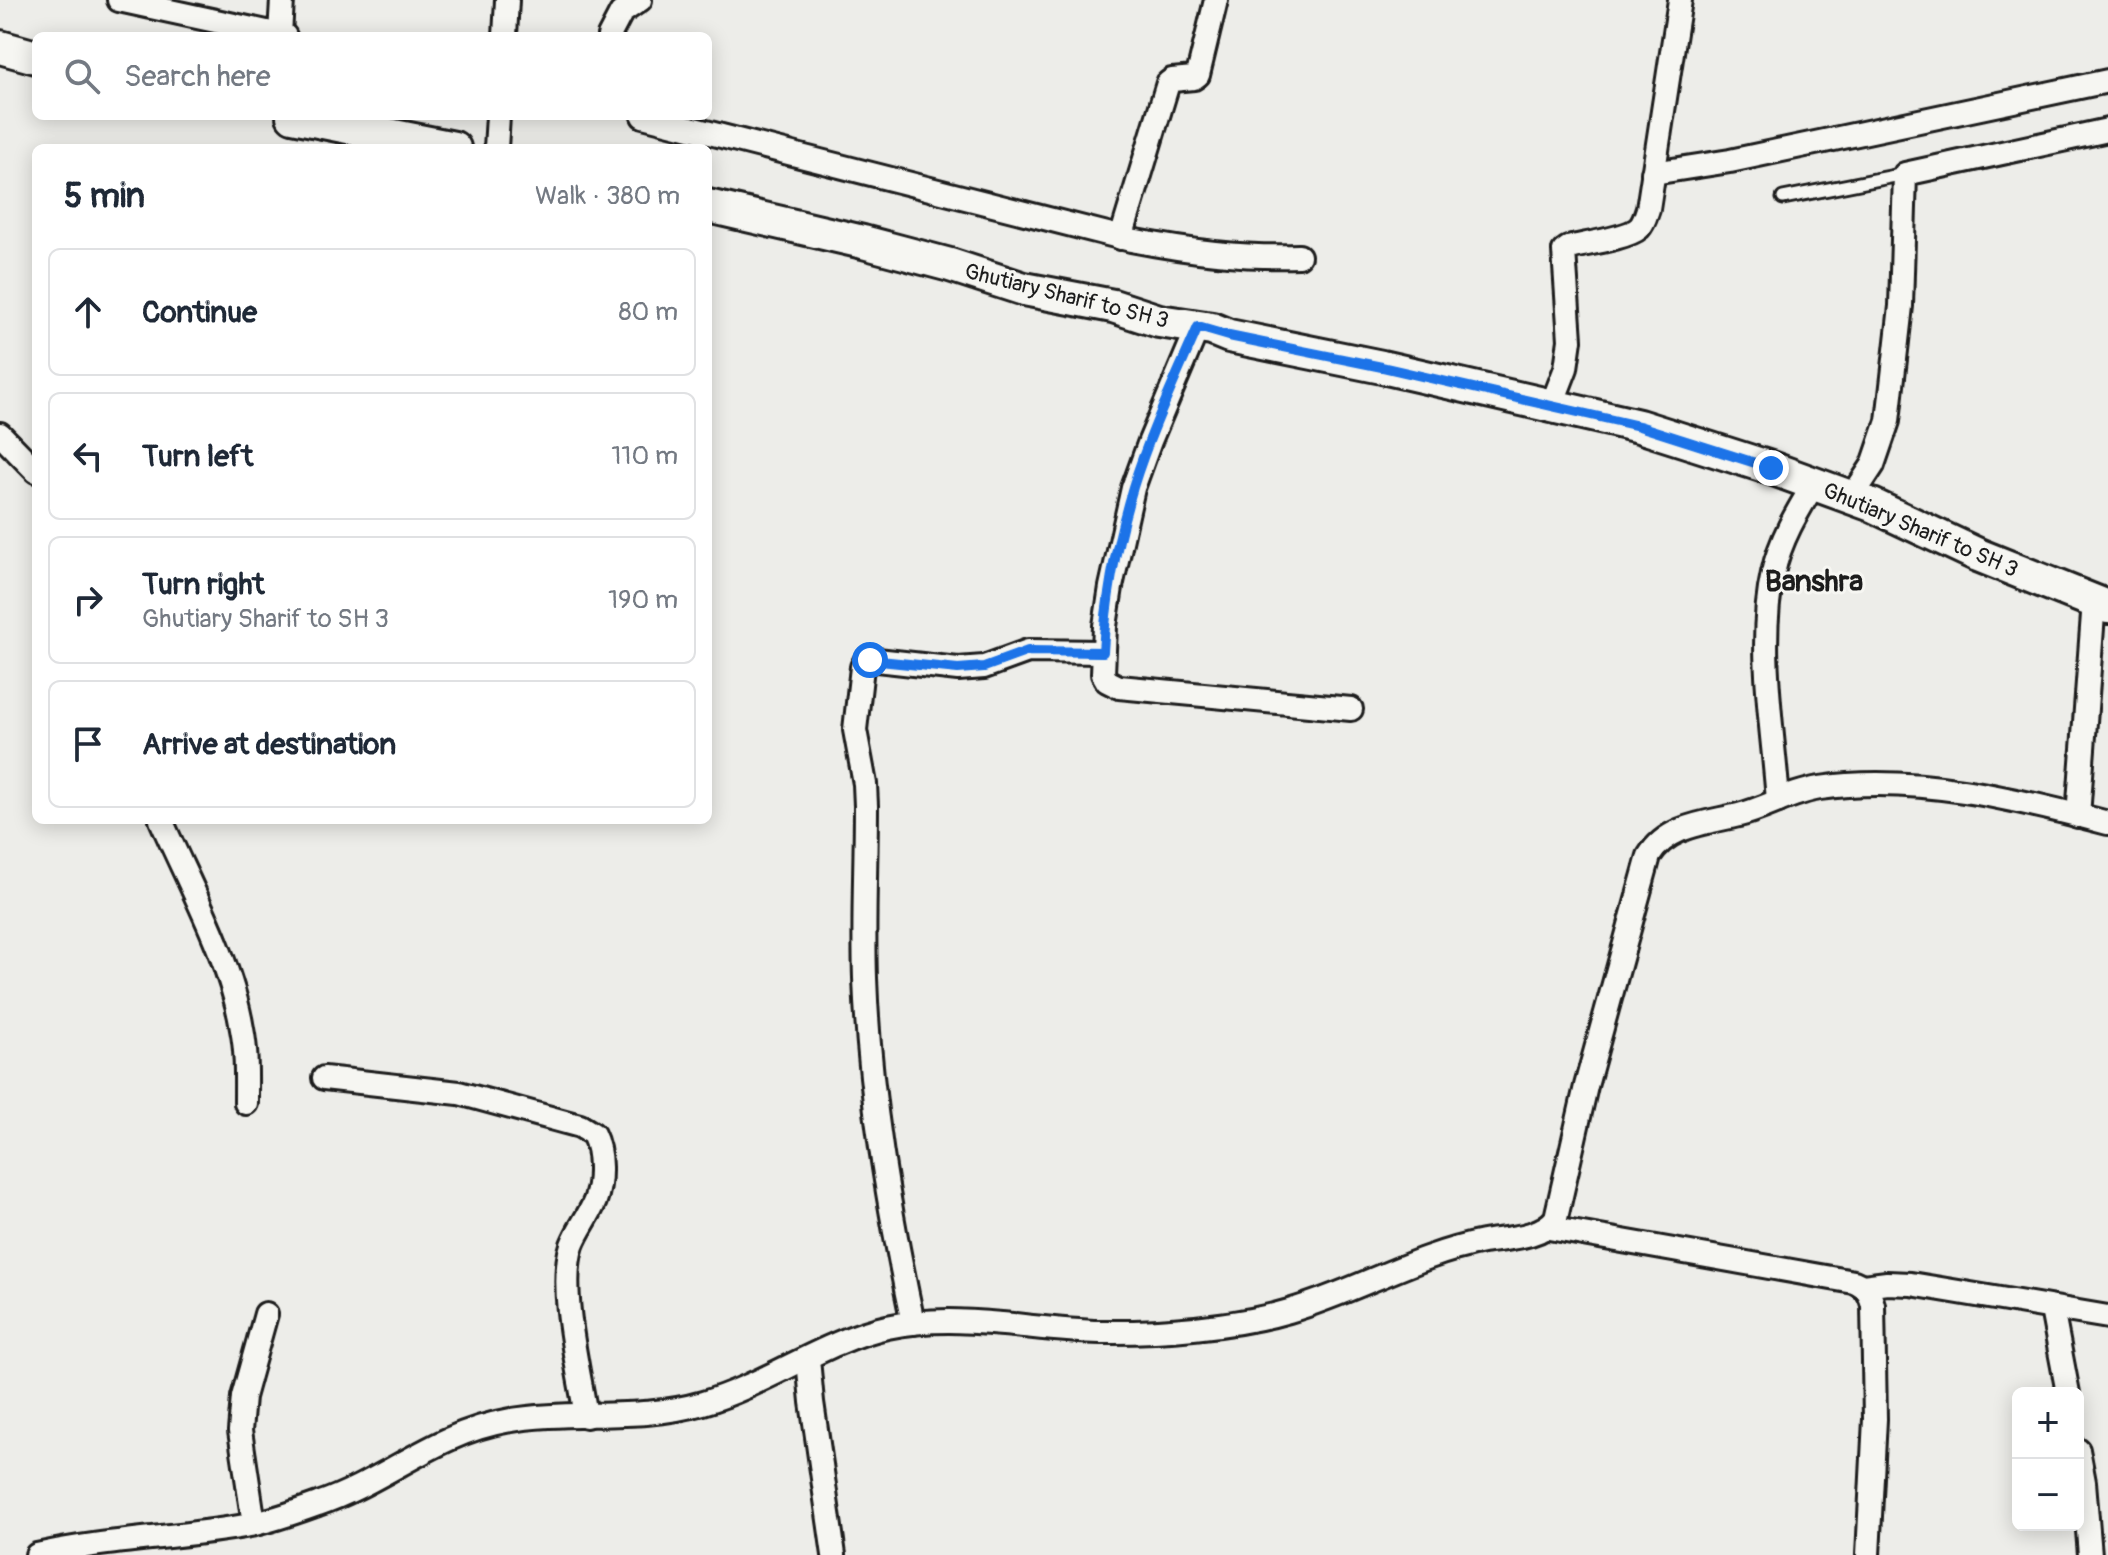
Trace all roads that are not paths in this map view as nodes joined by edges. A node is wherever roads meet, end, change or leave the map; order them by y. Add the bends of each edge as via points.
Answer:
1 (119, 0) edge
2 (282, 0) edge
3 (507, 0) edge
4 (640, 0) edge
5 (1216, 0) edge
6 (1680, 0) edge
7 (265, 32) edge
8 (283, 32) edge
9 (505, 32) edge
10 (611, 32) edge
11 (0, 47) edge
12 (32, 56) edge
13 (2108, 81) edge
14 (313, 120) edge
15 (498, 120) edge
16 (659, 120) edge
17 (2108, 130) edge
18 (434, 144) edge
19 (496, 144) edge
20 (1905, 174) junction
21 (1650, 193) junction
22 (1783, 198) dead end
23 (712, 207) edge
24 (1121, 238) junction
25 (1299, 256) dead end
26 (1198, 327) junction
27 (1551, 407) junction
28 (0, 434) edge
29 (32, 467) edge
30 (1814, 484) junction
31 (1852, 497) junction
32 (2101, 604) edge
33 (1103, 652) junction
34 (1351, 709) dead end
35 (1778, 801) junction
36 (2078, 816) junction
37 (2108, 823) edge
38 (163, 824) edge
39 (324, 1078) dead end
40 (246, 1103) dead end
41 (1549, 1228) junction
42 (1863, 1286) junction
43 (2052, 1309) junction
44 (266, 1314) dead end
45 (2108, 1317) edge
46 (913, 1323) junction
47 (808, 1359) junction
48 (2067, 1387) edge
49 (586, 1416) junction
50 (2080, 1459) edge
51 (254, 1524) junction
52 (108, 1550) edge
53 (37, 1555) edge
54 (834, 1555) edge
55 (1868, 1555) edge
56 (2090, 1555) edge

1 - 7 street
2 - 8 street
3 - 9 street
4 - 10 street via 621,13
5 - 24 street via 1198,75 1168,83
6 - 21 street
11 - 12 main road
13 - 21 street via 1730,161
14 - 18 main road
15 - 19 street
16 - 24 street
17 - 20 street
20 - 22 lane
20 - 31 street via 1901,306 1888,421 1873,465
21 - 27 street via 1638,229 1564,251 1570,340
23 - 26 main road, Ghutiary Sharif to SH 3 via 863,242 1024,289
24 - 25 street via 1199,253
26 - 27 main road, Ghutiary Sharif to SH 3
26 - 33 street via 1133,488
27 - 30 main road, Ghutiary Sharif to SH 3 via 1639,426
28 - 29 street
30 - 31 main road, Ghutiary Sharif to SH 3
30 - 35 street via 1782,541 1767,616
31 - 32 main road, Ghutiary Sharif to SH 3
32 - 36 street
33 - 34 street via 1103,674 1119,687
33 - 46 street via 1028,651 984,667 958,669 877,660 862,667 855,730 866,806 865,978 876,1117
35 - 36 street via 1838,786 1919,786
35 - 41 street via 1670,834 1649,856 1556,1218
36 - 37 street
38 - 40 street via 232,990 247,1061
39 - 49 street via 459,1093 593,1134 599,1188 577,1234 568,1298
41 - 42 street
41 - 46 street via 1425,1257 1326,1300 1273,1316 1189,1328 1100,1332 982,1320
42 - 43 street via 1911,1284
42 - 55 street via 1873,1305 1875,1419
43 - 45 street
43 - 48 street
44 - 51 street via 246,1383 240,1431
46 - 47 street via 851,1339
47 - 49 street via 701,1404 654,1413
47 - 54 street
49 - 51 street via 509,1420 468,1430 323,1503
50 - 56 street
51 - 52 street
52 - 53 street

